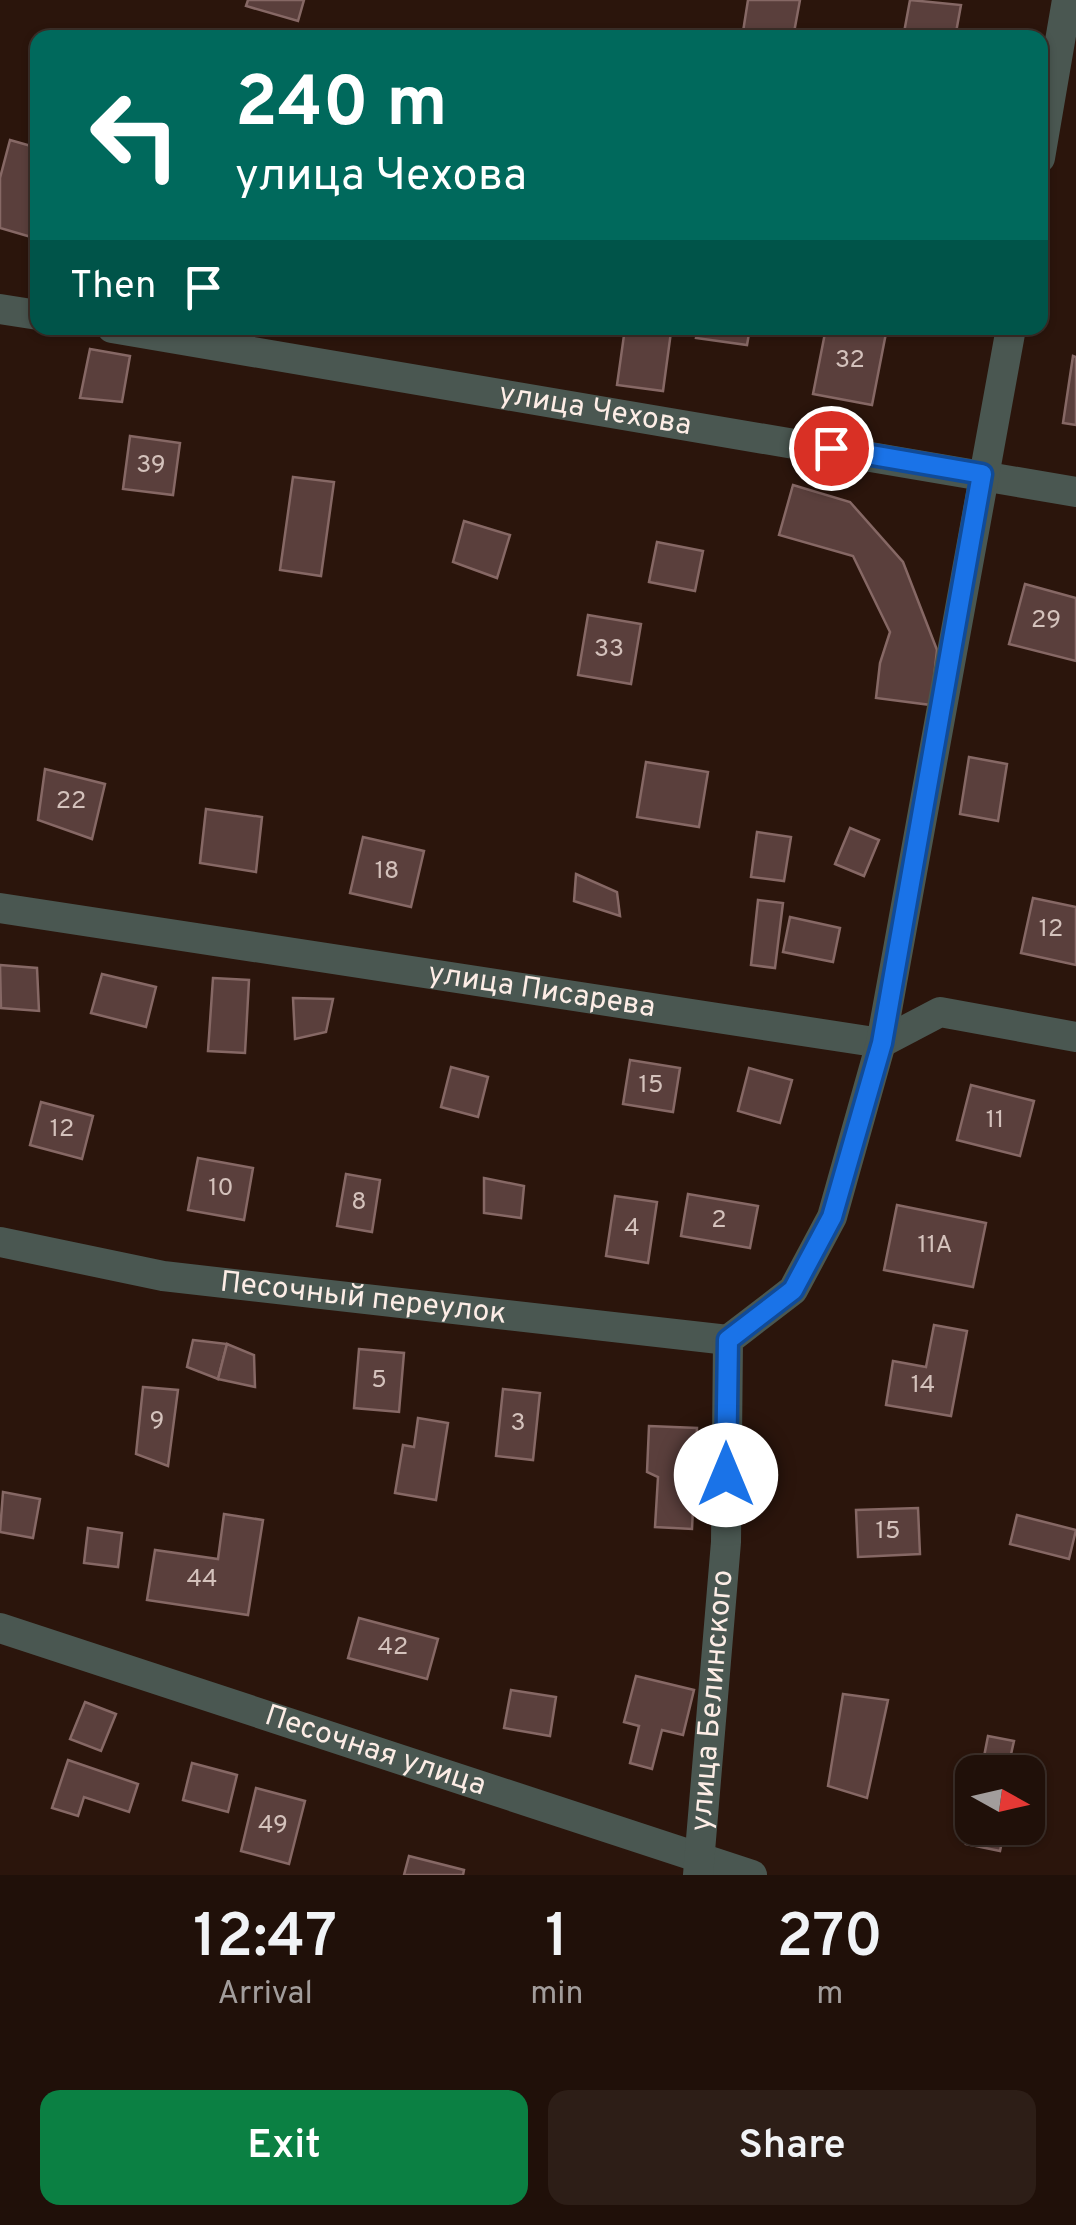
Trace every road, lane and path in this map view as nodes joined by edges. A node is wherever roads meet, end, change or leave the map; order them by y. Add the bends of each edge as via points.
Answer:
1 (1067, 0) edge
2 (1048, 111) edge
3 (0, 308) edge
4 (30, 314) edge
5 (154, 335) edge
6 (1010, 335) edge
7 (982, 474) junction
8 (1076, 492) edge
9 (0, 908) edge
10 (1076, 1037) edge
11 (882, 1043) junction
12 (0, 1242) edge
13 (728, 1340) junction
14 (0, 1628) edge
15 (699, 1868) edge
16 (752, 1875) edge

1 - 2 street
3 - 4 street
5 - 7 street, улица Чехова
6 - 7 street
7 - 8 street, улица Чехова
7 - 11 street
9 - 11 street, улица Писарева
10 - 11 street via 940,1012
11 - 13 street via 832,1217 793,1290
12 - 13 street, Песочный переулок via 163,1276
13 - 15 street, улица Белинского via 726,1542
14 - 15 street, Песочная улица
15 - 16 street, Песочная улица

